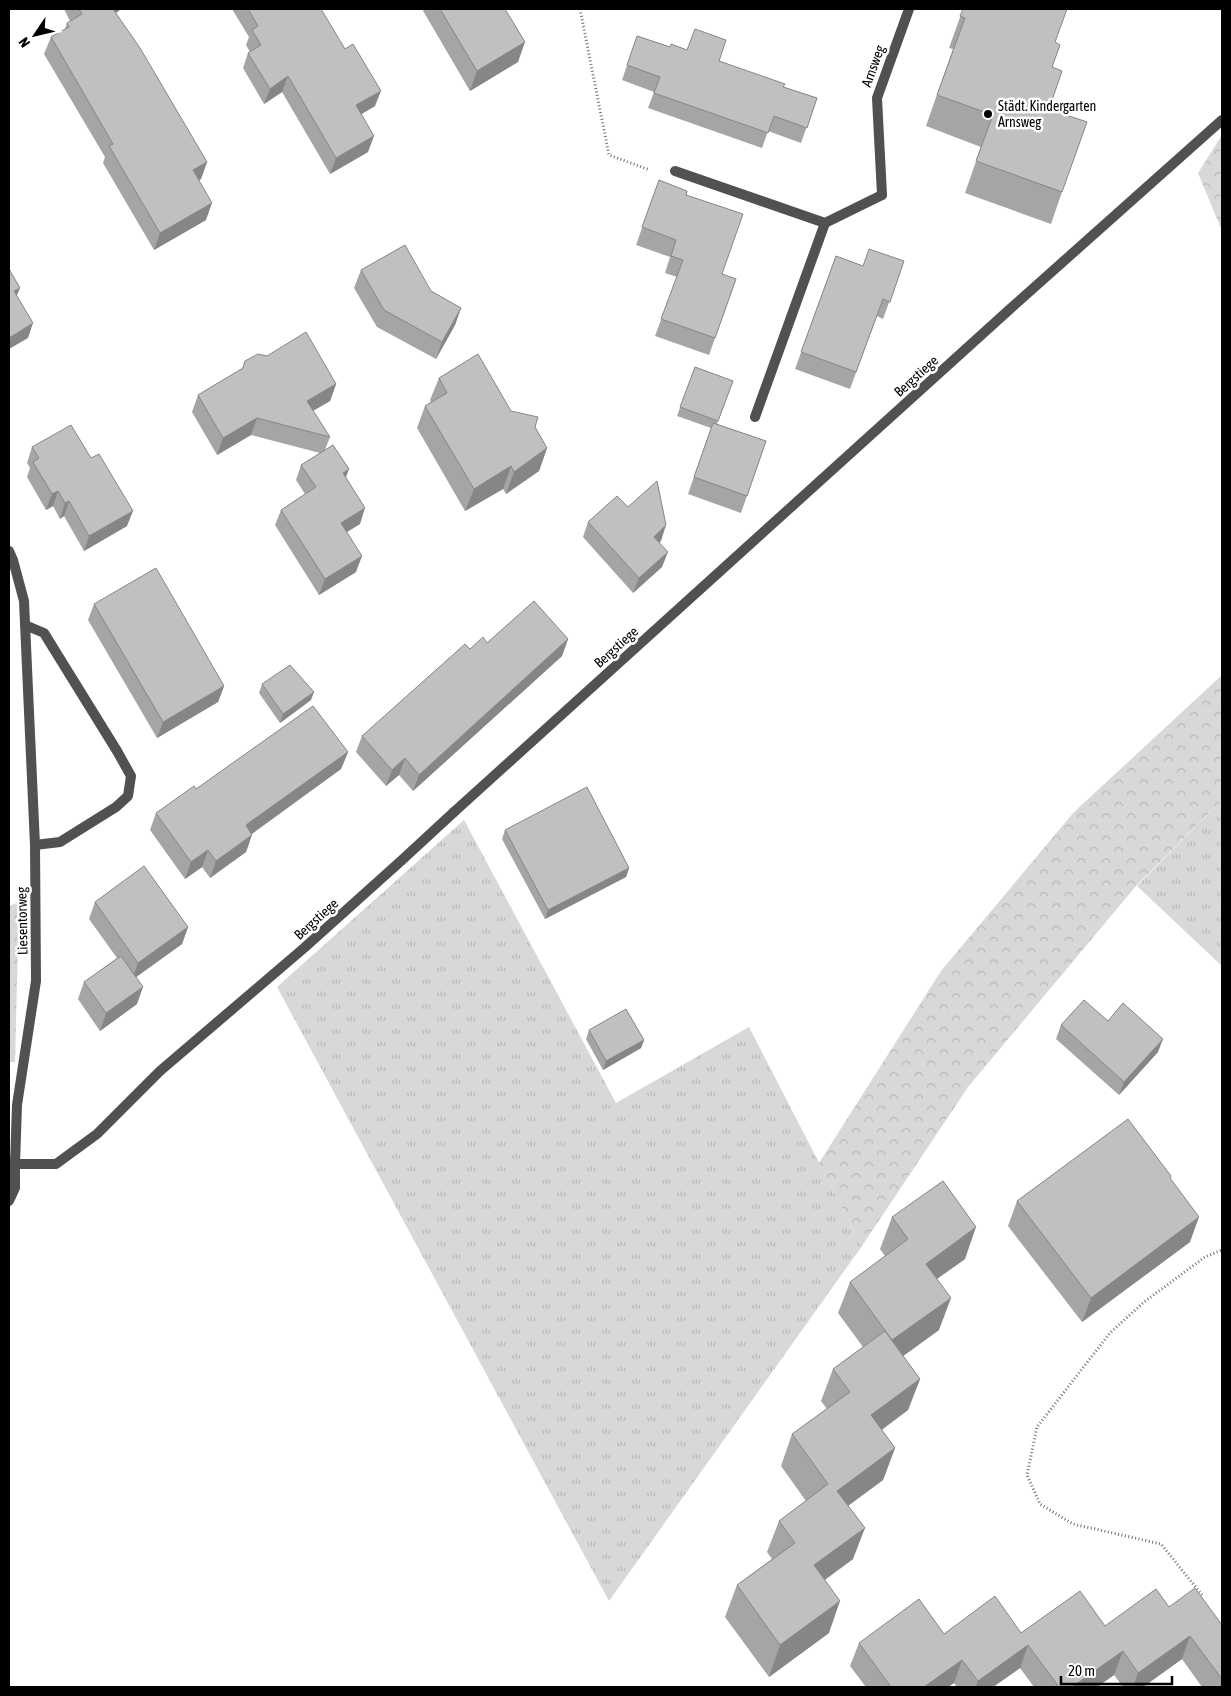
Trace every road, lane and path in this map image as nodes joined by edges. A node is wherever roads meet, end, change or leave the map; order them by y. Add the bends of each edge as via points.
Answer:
1 (580, 9) edge
2 (909, 9) edge
3 (1222, 120) edge
4 (675, 171) joint
5 (825, 223) junction
6 (755, 417) dead end
7 (9, 551) edge
8 (25, 625) junction
9 (35, 845) junction
10 (12, 1164) edge
11 (9, 1201) edge
12 (1222, 1250) edge
13 (1202, 1595) edge

1 - 4 path via 609,155 663,175
2 - 5 street, Arnsweg via 877,98 882,196
3 - 10 street, Bergstiege via 304,948 160,1071 97,1134 56,1164
4 - 5 street
5 - 6 street
7 - 8 street, Liesentorweg via 24,601
8 - 9 street, Liesentorweg
8 - 9 street via 44,633 131,776 128,796 116,807 60,842
9 - 10 street, Liesentorweg via 36,981 17,1104
10 - 11 street, Liesentorweg via 15,1188
12 - 13 path via 1205,1257 1144,1302 1110,1333 1037,1427 1027,1474 1040,1504 1073,1524 1161,1544

